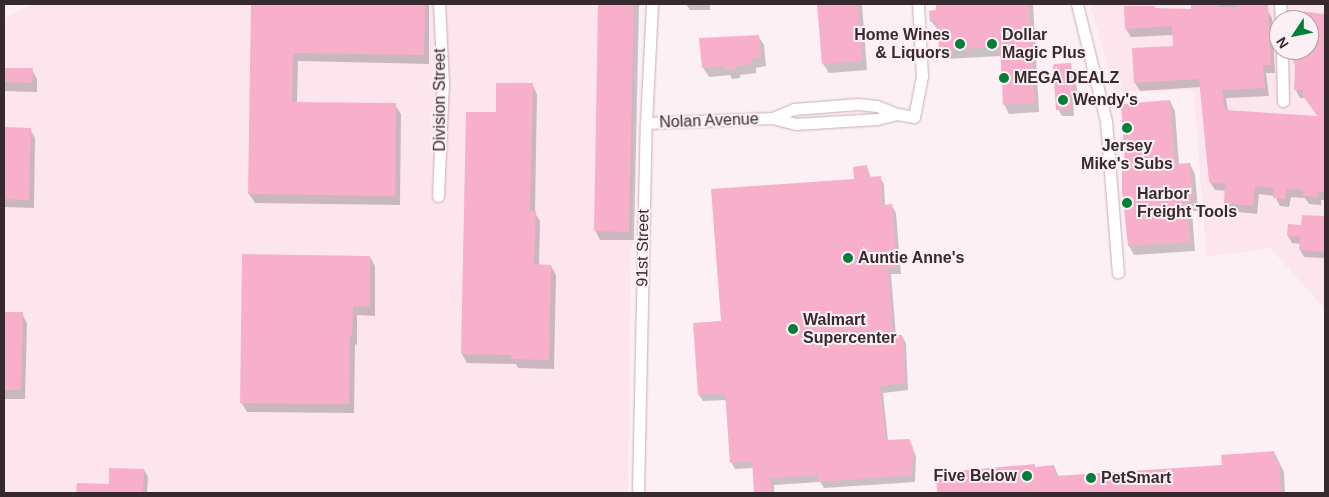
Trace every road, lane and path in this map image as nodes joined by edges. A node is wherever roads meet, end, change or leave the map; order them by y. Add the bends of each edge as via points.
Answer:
1 (439, 4) edge
2 (652, 4) edge
3 (918, 4) edge
4 (1077, 4) edge
5 (1282, 60) edge
6 (1283, 101) dead end
7 (646, 123) junction
8 (438, 196) dead end
9 (1118, 273) dead end
10 (638, 493) edge

1 - 8 street, Division Street via 443,83
2 - 7 street, 91st Street
3 - 7 street, Nolan Avenue via 922,76 914,118 877,106 858,104 794,109 772,118
4 - 9 street via 1106,122
5 - 6 street
7 - 10 street, 91st Street

